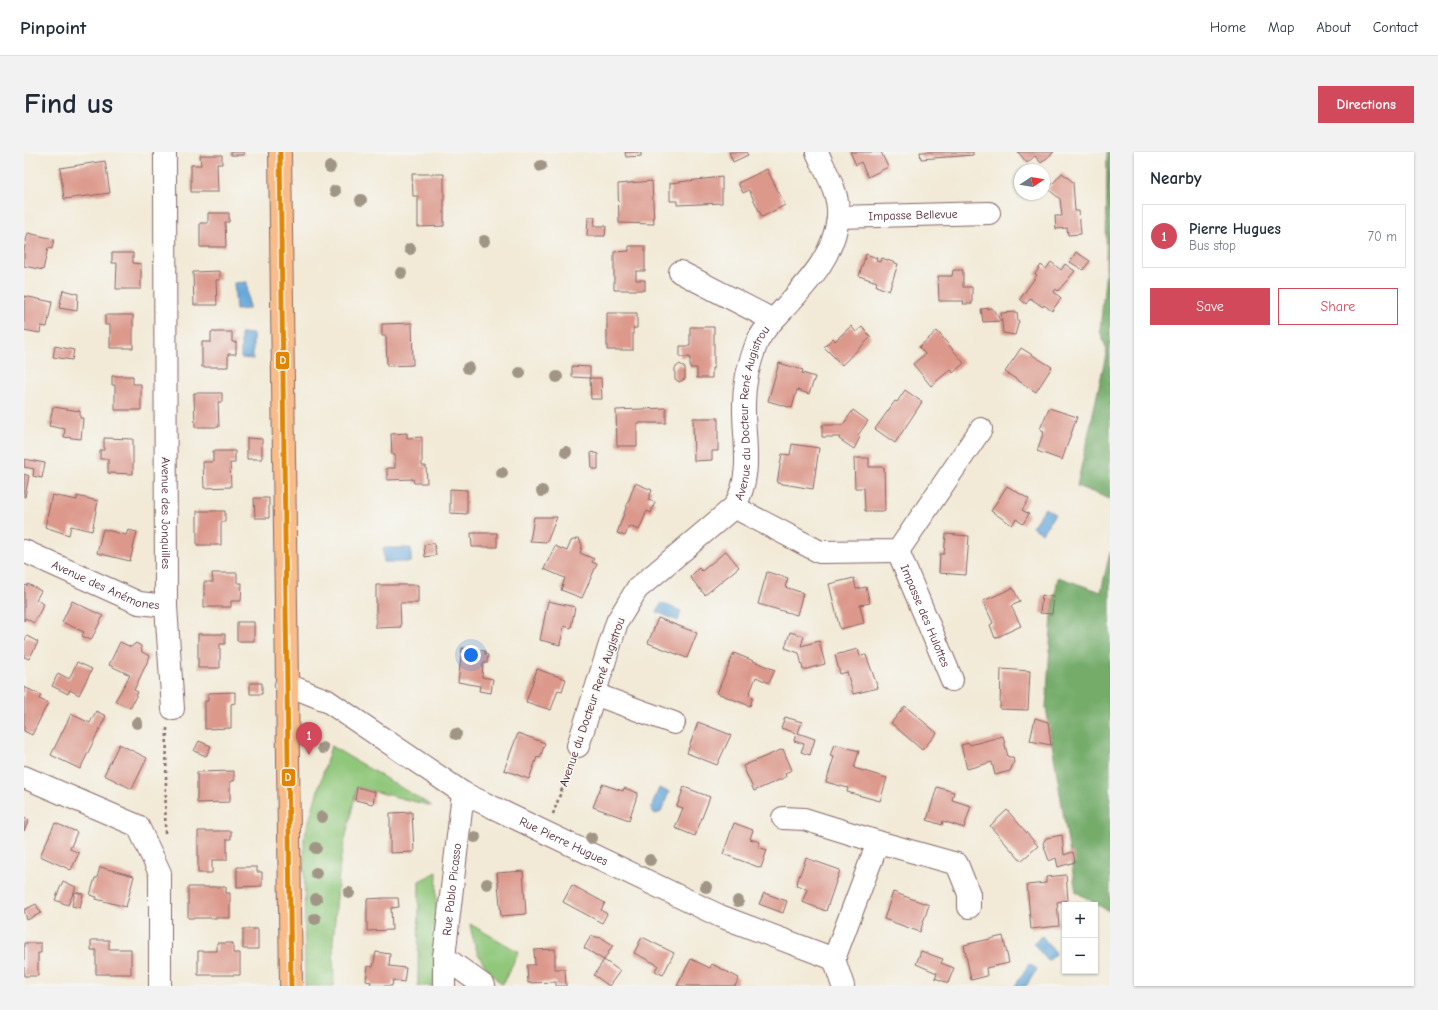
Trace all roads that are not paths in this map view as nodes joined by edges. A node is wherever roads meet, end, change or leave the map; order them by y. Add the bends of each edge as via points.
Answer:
1 (165, 152) edge
2 (280, 152) edge
3 (817, 152) edge
4 (989, 213) dead end
5 (838, 217) junction
6 (680, 272) dead end
7 (773, 320) junction
8 (981, 429) dead end
9 (734, 508) junction
10 (24, 551) edge
11 (898, 552) junction
12 (166, 606) junction
13 (952, 680) dead end
14 (286, 685) junction
15 (594, 694) junction
16 (173, 710) road end
17 (674, 723) dead end
18 (578, 746) road end
19 (24, 777) edge
20 (463, 793) junction
21 (783, 818) dead end
22 (878, 842) junction
23 (969, 907) dead end
24 (444, 957) junction
25 (834, 959) junction
26 (160, 986) edge
27 (291, 986) edge
28 (444, 986) edge
29 (484, 986) edge
30 (843, 986) edge

1 - 12 street, Avenue des Jonquilles
2 - 14 main road
3 - 5 street, Avenue du Docteur René Augistrou via 837,195
4 - 5 street, Impasse Bellevue
5 - 7 street, Avenue du Docteur René Augistrou via 831,246 817,273
6 - 7 street
7 - 9 street, Avenue du Docteur René Augistrou via 756,343 747,372 744,403 747,468 742,495
8 - 11 street
9 - 11 street via 820,552
9 - 15 street, Avenue du Docteur René Augistrou via 637,589 617,622
10 - 12 street, Avenue des Anémones via 139,603
11 - 13 street, Impasse des Hulottes
12 - 16 street, Avenue des Jonquilles
14 - 20 street, Rue Pierre Hugues via 326,700
14 - 27 main road
15 - 17 street
15 - 18 street, Avenue du Docteur René Augistrou
19 - 26 street via 138,826 160,873
20 - 24 street, Rue Pablo Picasso
20 - 25 street, Rue Pierre Hugues via 720,916
21 - 22 street via 804,819
22 - 23 street via 957,864 969,894
22 - 25 street
24 - 28 street, Rue Pablo Picasso
24 - 29 street
25 - 30 street

